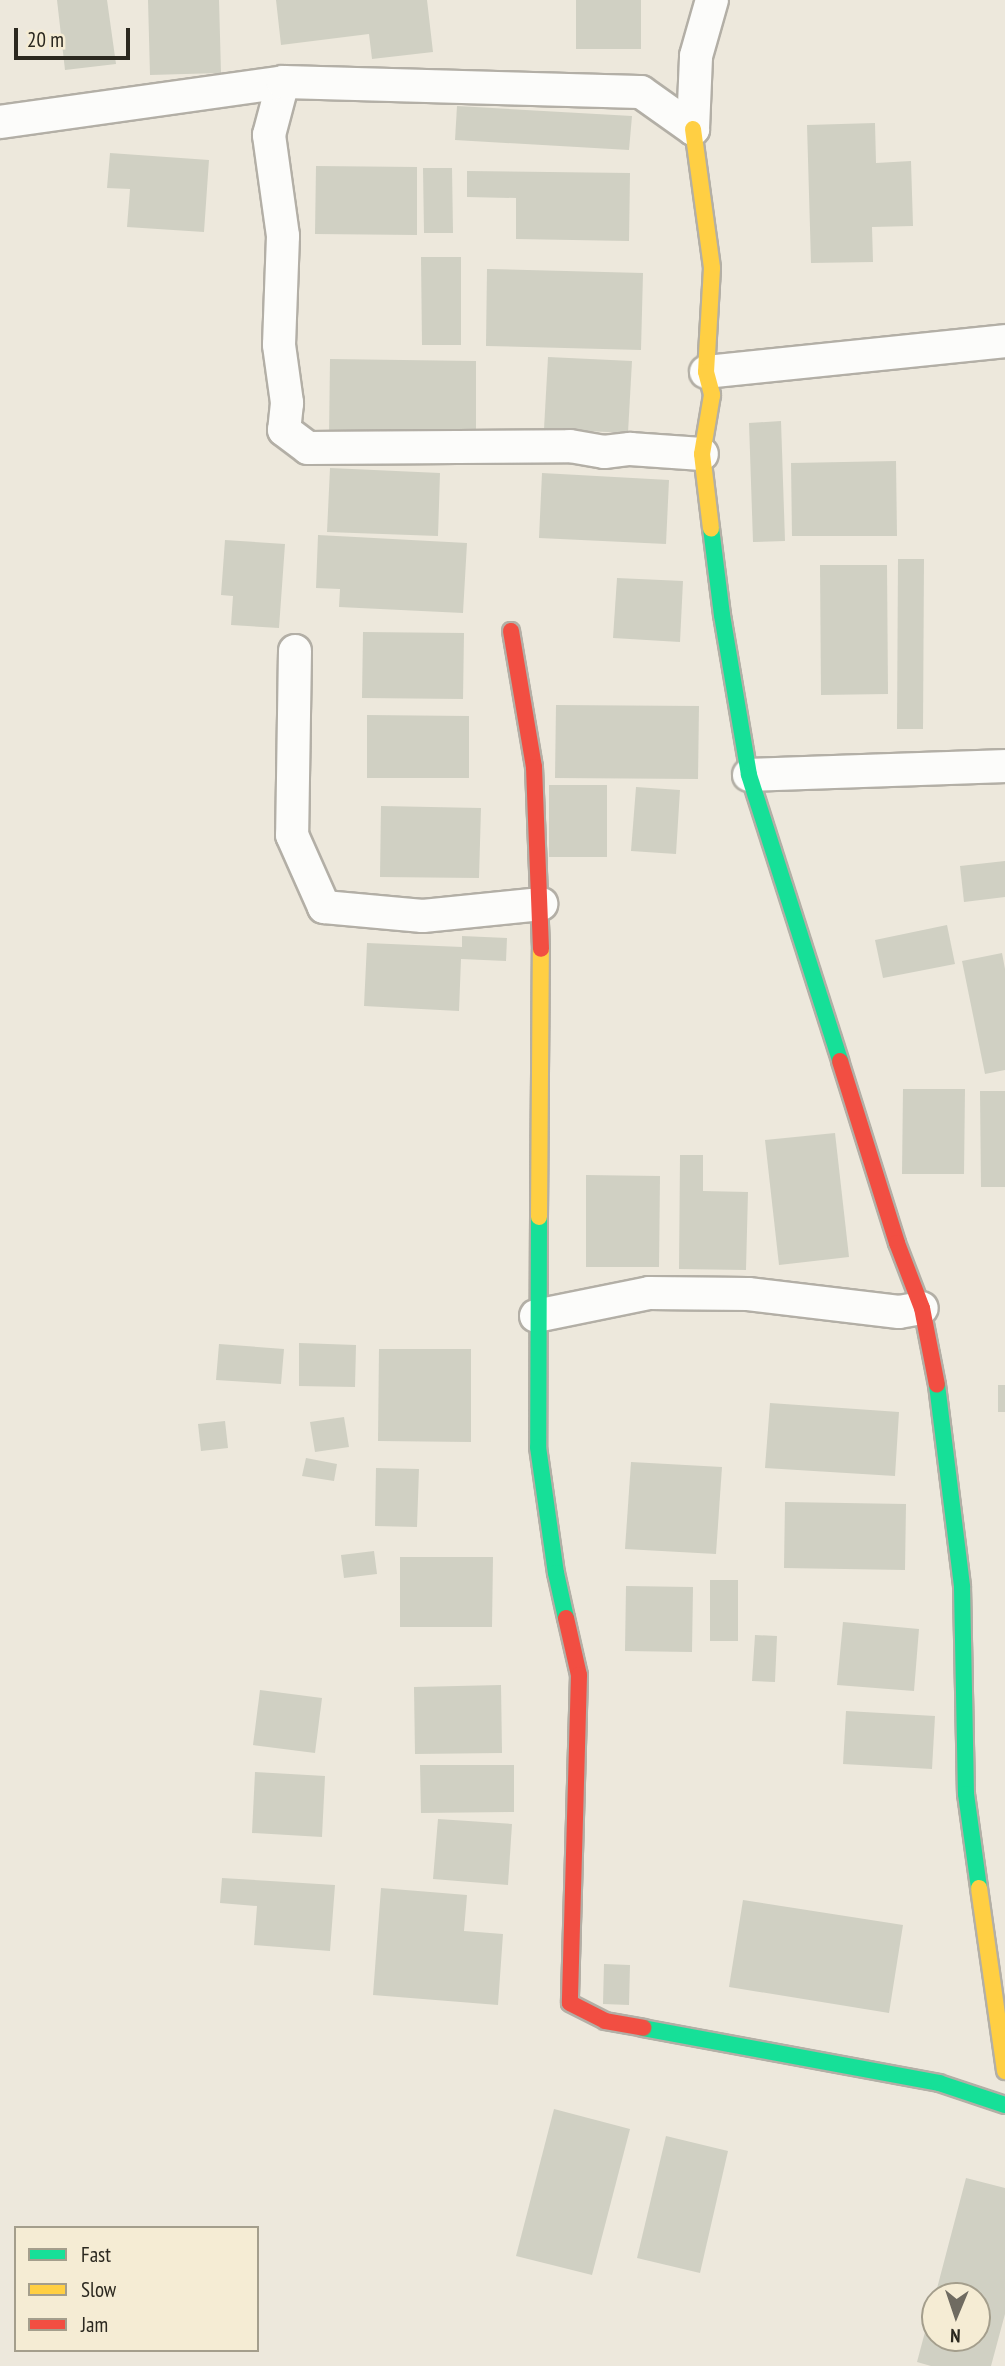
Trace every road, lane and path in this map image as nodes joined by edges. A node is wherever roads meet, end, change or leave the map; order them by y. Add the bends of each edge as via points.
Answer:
1 (712, 0) edge
2 (283, 82) junction
3 (0, 122) edge
4 (692, 130) junction
5 (1005, 341) edge
6 (706, 372) junction
7 (702, 454) junction
8 (510, 631) dead end
9 (295, 651) dead end
10 (1005, 765) edge
11 (749, 775) junction
12 (541, 904) junction
13 (922, 1308) junction
14 (536, 1316) junction
15 (1005, 2071) edge
16 (1005, 2105) edge

1 - 4 street via 696,57
2 - 3 street
2 - 4 street via 641,92
2 - 7 street via 269,135 283,236 279,345 287,403 284,429 308,448 570,446 604,452 630,449
4 - 6 street via 712,268
5 - 6 street
6 - 7 street via 712,395
7 - 11 street via 722,615
8 - 12 street via 534,767
9 - 12 street via 292,835 324,908 423,916
10 - 11 street
11 - 13 street via 897,1243
12 - 14 street
13 - 14 street via 899,1312 748,1294 649,1293
13 - 15 street via 940,1398 962,1587 966,1794
14 - 16 street via 538,1447 556,1573 579,1675 570,2003 605,2021 939,2083

